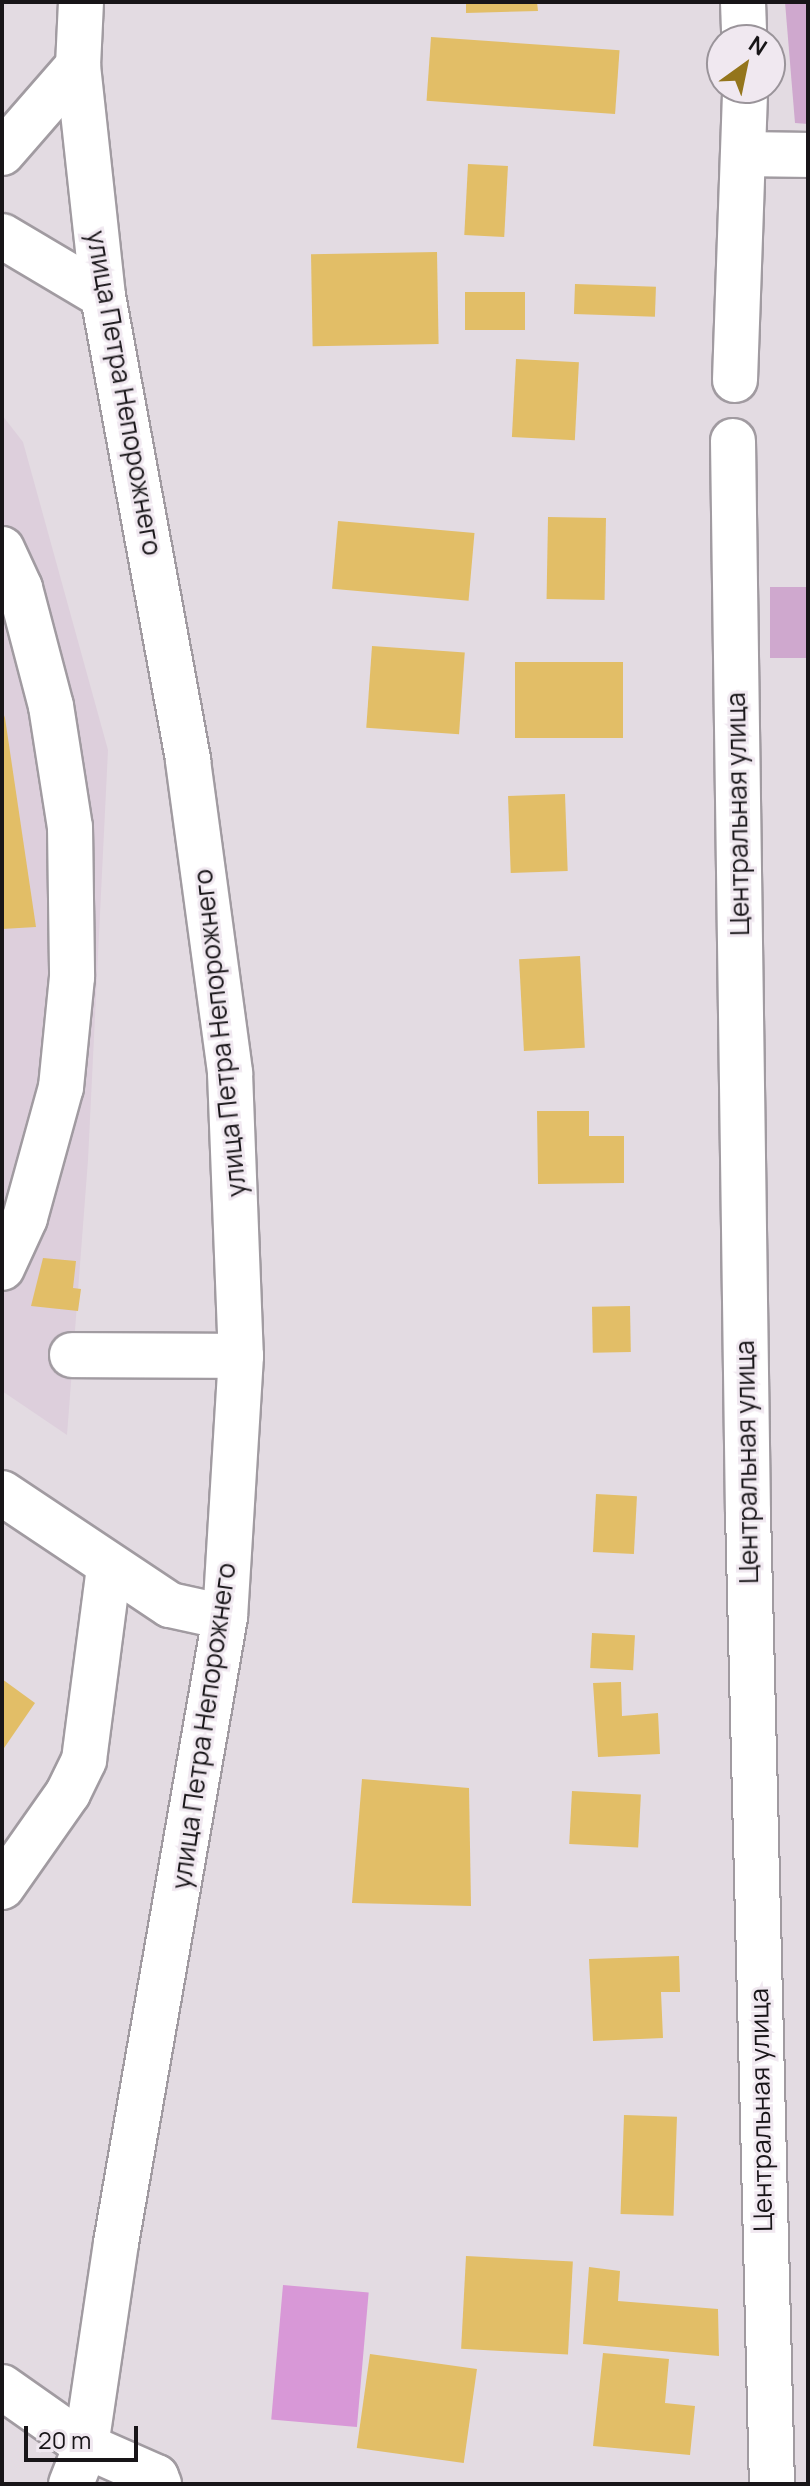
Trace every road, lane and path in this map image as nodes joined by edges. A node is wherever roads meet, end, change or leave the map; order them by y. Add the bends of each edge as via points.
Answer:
1 (81, 2) edge
2 (743, 2) edge
3 (744, 24) edge
4 (78, 66) junction
5 (745, 104) edge
6 (2, 153) edge
7 (746, 154) junction
8 (808, 155) edge
9 (2, 236) edge
10 (103, 296) junction
11 (735, 380) dead end
12 (733, 441) dead end
13 (2, 549) edge
14 (2, 1268) edge
15 (72, 1355) dead end
16 (241, 1356) junction
17 (2, 1493) edge
18 (109, 1567) junction
19 (225, 1617) junction
20 (2, 1887) edge
21 (2, 2387) edge
22 (83, 2471) edge
23 (159, 2484) edge
24 (772, 2484) edge

1 - 4 street, улица Петра Непорожнего
2 - 3 street
4 - 6 street
4 - 10 street, улица Петра Непорожнего
5 - 7 street
7 - 8 street
7 - 11 street
9 - 10 street
10 - 16 street, улица Петра Непорожнего via 188,761 228,1057 239,1213
12 - 24 street, Центральная улица via 748,1528
13 - 14 street via 20,588 51,706 70,827 72,977 61,1087 25,1218
15 - 16 street
16 - 19 street, улица Петра Непорожнего
17 - 18 street
18 - 19 street via 170,1605
18 - 20 street via 84,1760 68,1793
19 - 22 street, улица Петра Непорожнего via 116,2243
21 - 22 street
22 - 23 street via 156,2477

